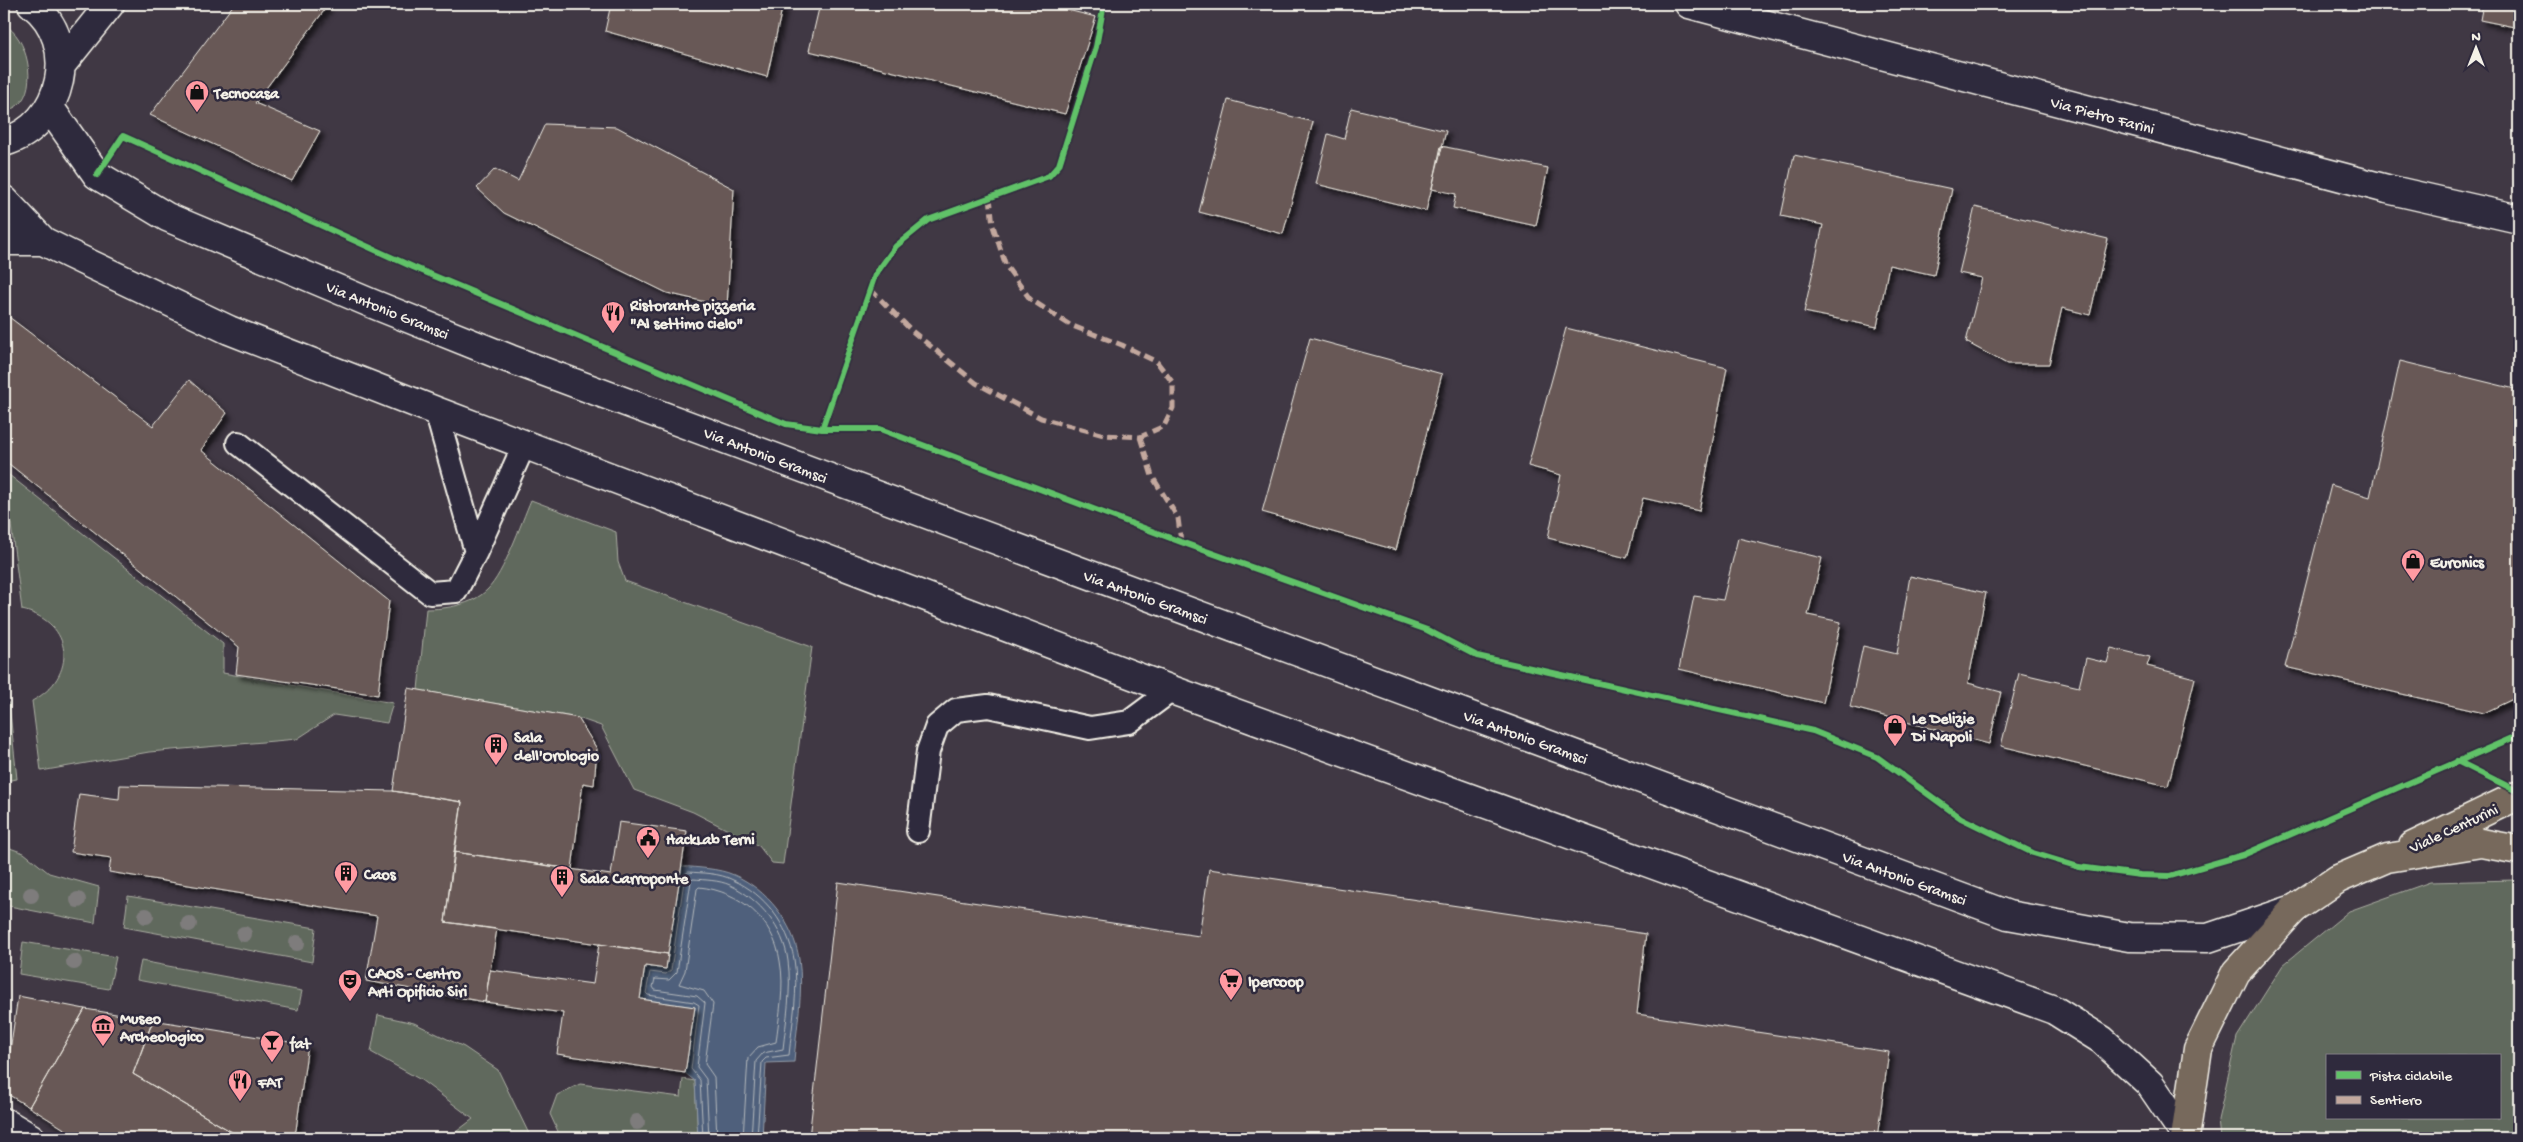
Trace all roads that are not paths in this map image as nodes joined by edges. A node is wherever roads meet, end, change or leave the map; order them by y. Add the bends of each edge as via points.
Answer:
1 (32, 4) edge
2 (110, 4) edge
3 (1689, 4) edge
4 (62, 64) junction
5 (50, 108) junction
6 (4, 142) edge
7 (4, 200) edge
8 (2519, 219) edge
9 (4, 241) edge
10 (43, 241) junction
11 (436, 411) junction
12 (238, 443) dead end
13 (524, 444) junction
14 (476, 552) junction
15 (1172, 690) junction
16 (2519, 795) edge
17 (918, 831) dead end
18 (2519, 850) edge
19 (2387, 858) junction
20 (2294, 908) junction
21 (4, 1122) edge
22 (2185, 1136) edge
23 (31, 1138) edge

1 - 4 street via 54,30
2 - 4 street
3 - 8 street, Via Pietro Farini via 2387,189
4 - 5 street
5 - 6 street via 36,124 13,140
5 - 20 street, Via Antonio Gramsci via 97,175 105,180 167,217 373,304 1025,551 2008,915 2129,937 2208,938
7 - 10 street
9 - 10 street
10 - 11 street via 229,330
11 - 13 street
11 - 14 lane
12 - 14 lane via 430,593 456,591
13 - 14 lane
13 - 15 street
15 - 17 lane via 1128,722 1090,728 988,706 956,710 937,726 928,751
15 - 22 street via 2054,1010 2102,1040 2150,1084
16 - 19 main road, Viale Centurini
18 - 19 main road via 2481,844
19 - 20 main road via 2338,879
20 - 22 main road via 2236,972 2227,989 2198,1050
21 - 23 street

